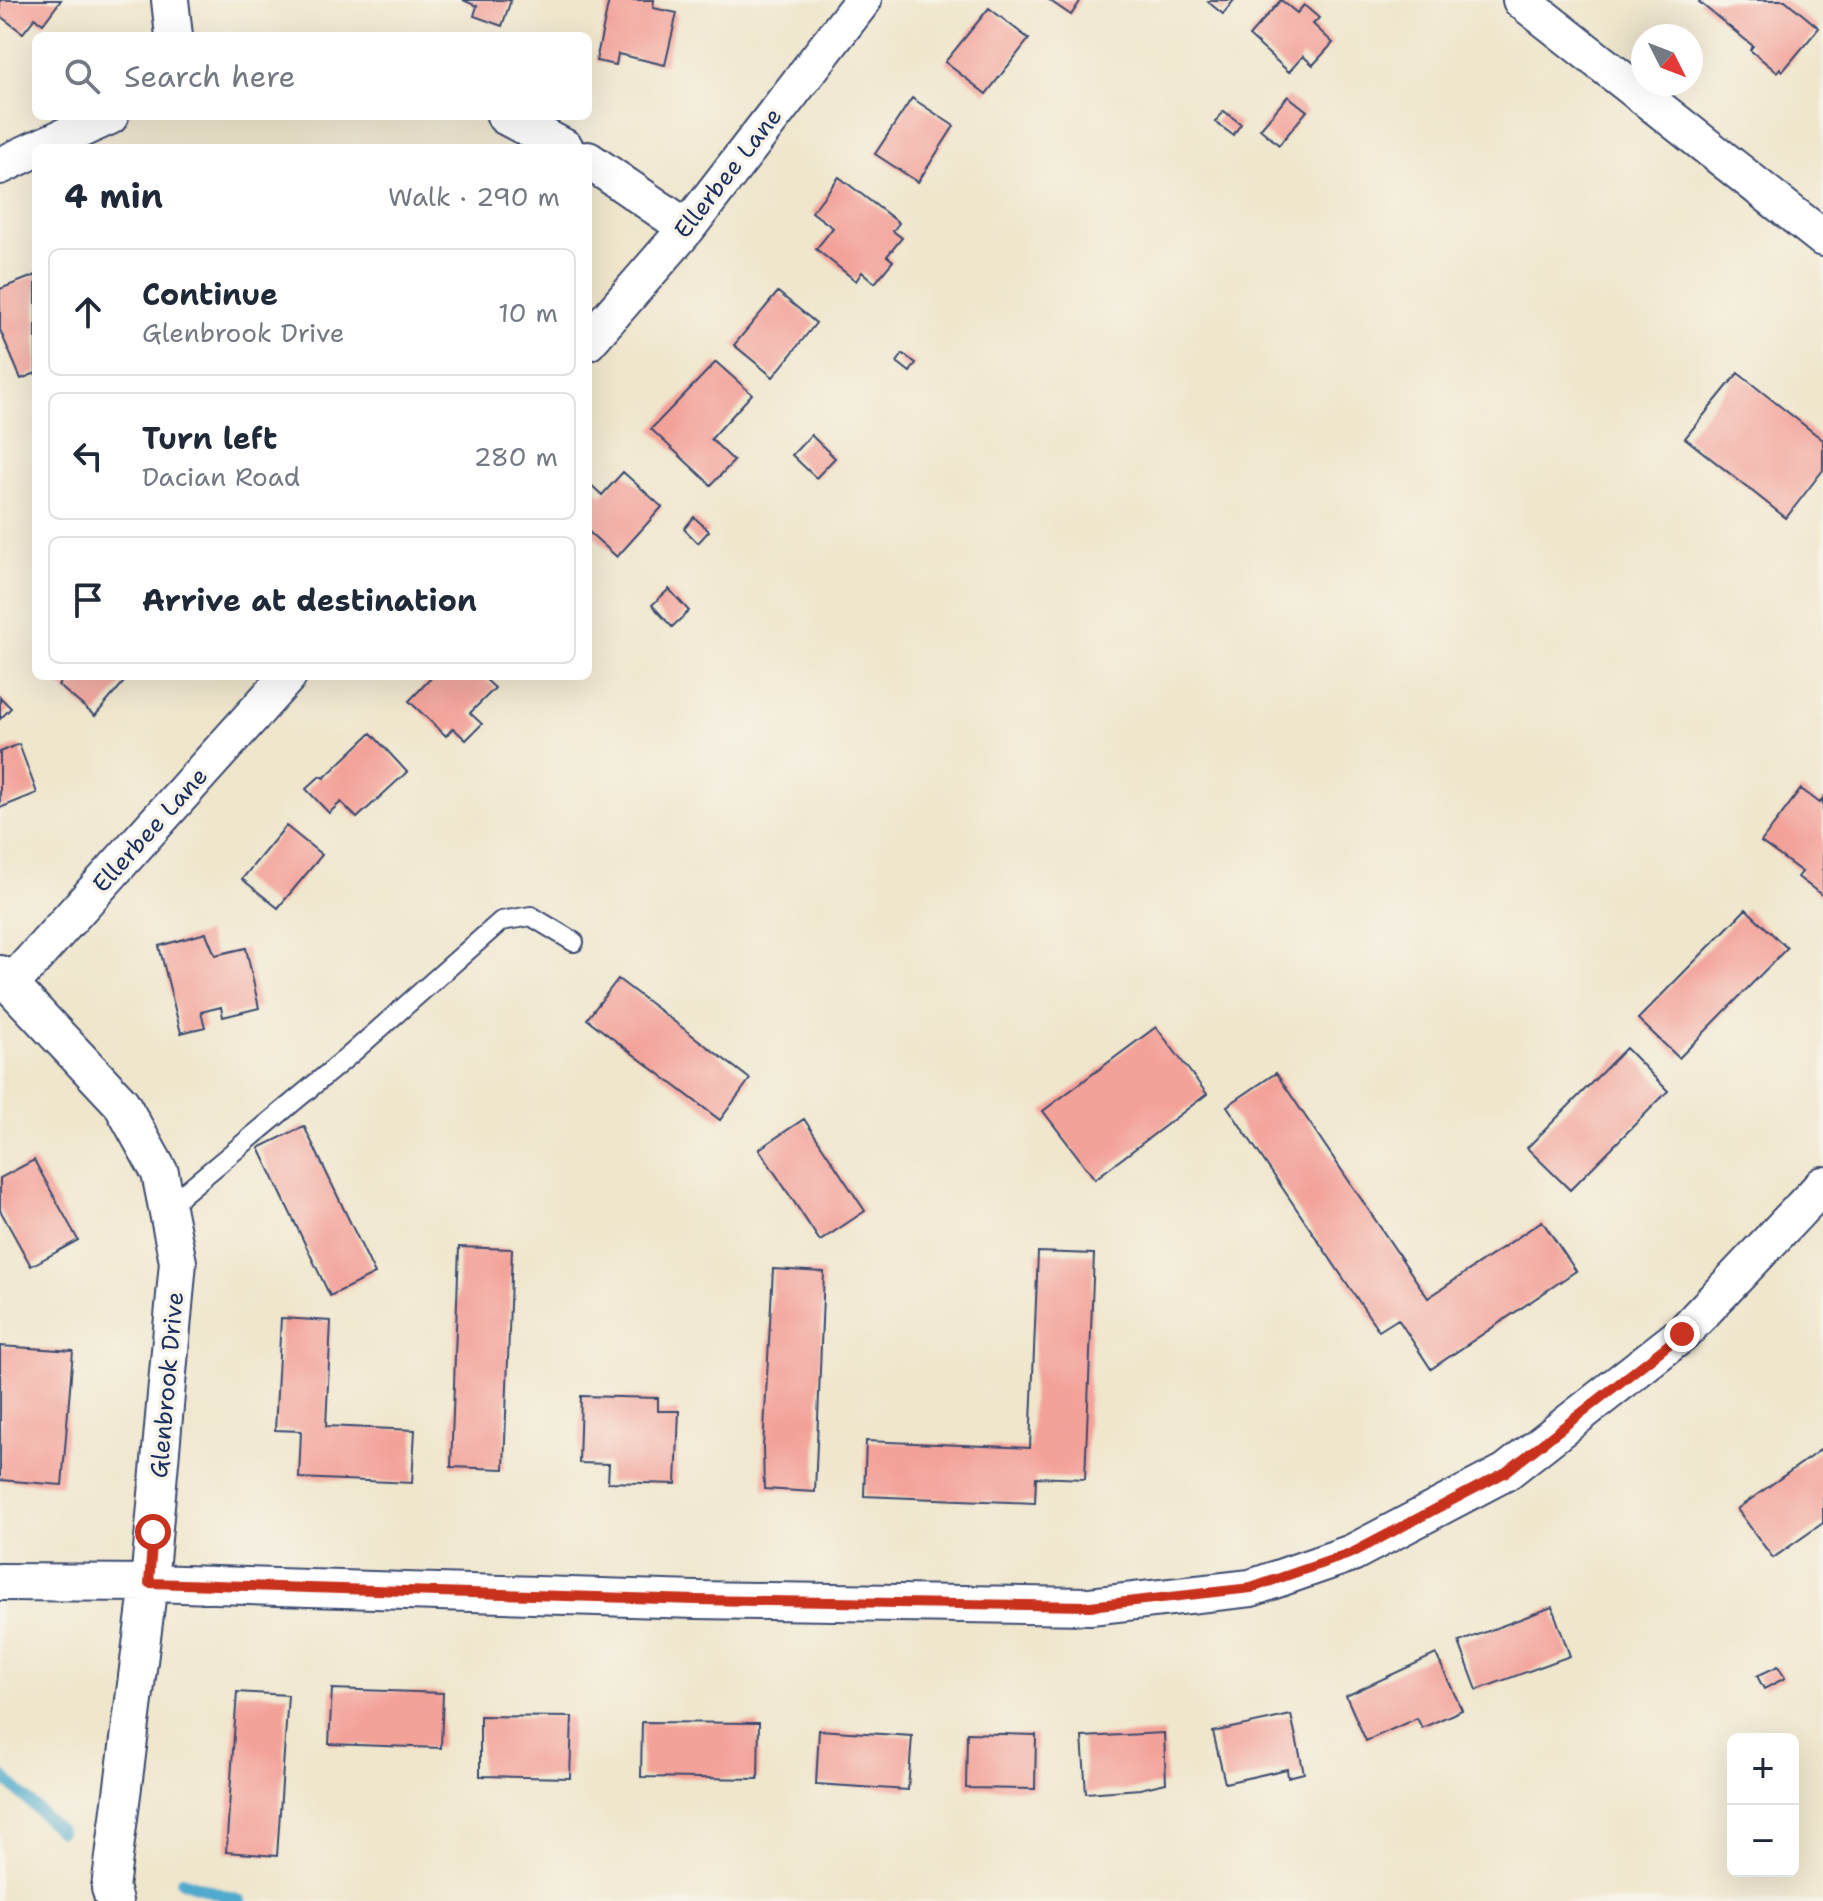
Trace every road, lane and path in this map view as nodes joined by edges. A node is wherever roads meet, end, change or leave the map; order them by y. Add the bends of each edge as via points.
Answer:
1 (170, 0) edge
2 (863, 0) edge
3 (1521, 0) edge
4 (174, 32) edge
5 (101, 120) edge
6 (512, 120) edge
7 (48, 144) edge
8 (558, 144) edge
9 (32, 151) edge
10 (592, 163) edge
11 (0, 166) edge
12 (687, 228) junction
13 (1823, 238) edge
14 (592, 337) edge
15 (284, 680) edge
16 (574, 942) dead end
17 (6, 979) edge
18 (1823, 1185) edge
19 (167, 1207) junction
20 (0, 1582) edge
21 (149, 1583) junction
22 (114, 1901) edge

1 - 4 street
2 - 12 street, Ellerbee Lane
3 - 13 street
5 - 7 street
6 - 8 street
9 - 11 street
10 - 12 street
12 - 14 street, Ellerbee Lane
15 - 17 street, Ellerbee Lane
16 - 19 lane via 531,916 501,921
17 - 19 street, Glenbrook Drive via 121,1103 160,1173
18 - 21 street via 1682,1334 1506,1472 1352,1553 1251,1588 1090,1606
19 - 21 street, Glenbrook Drive via 178,1262
20 - 21 street
21 - 22 street, Glenbrook Drive via 110,1888

